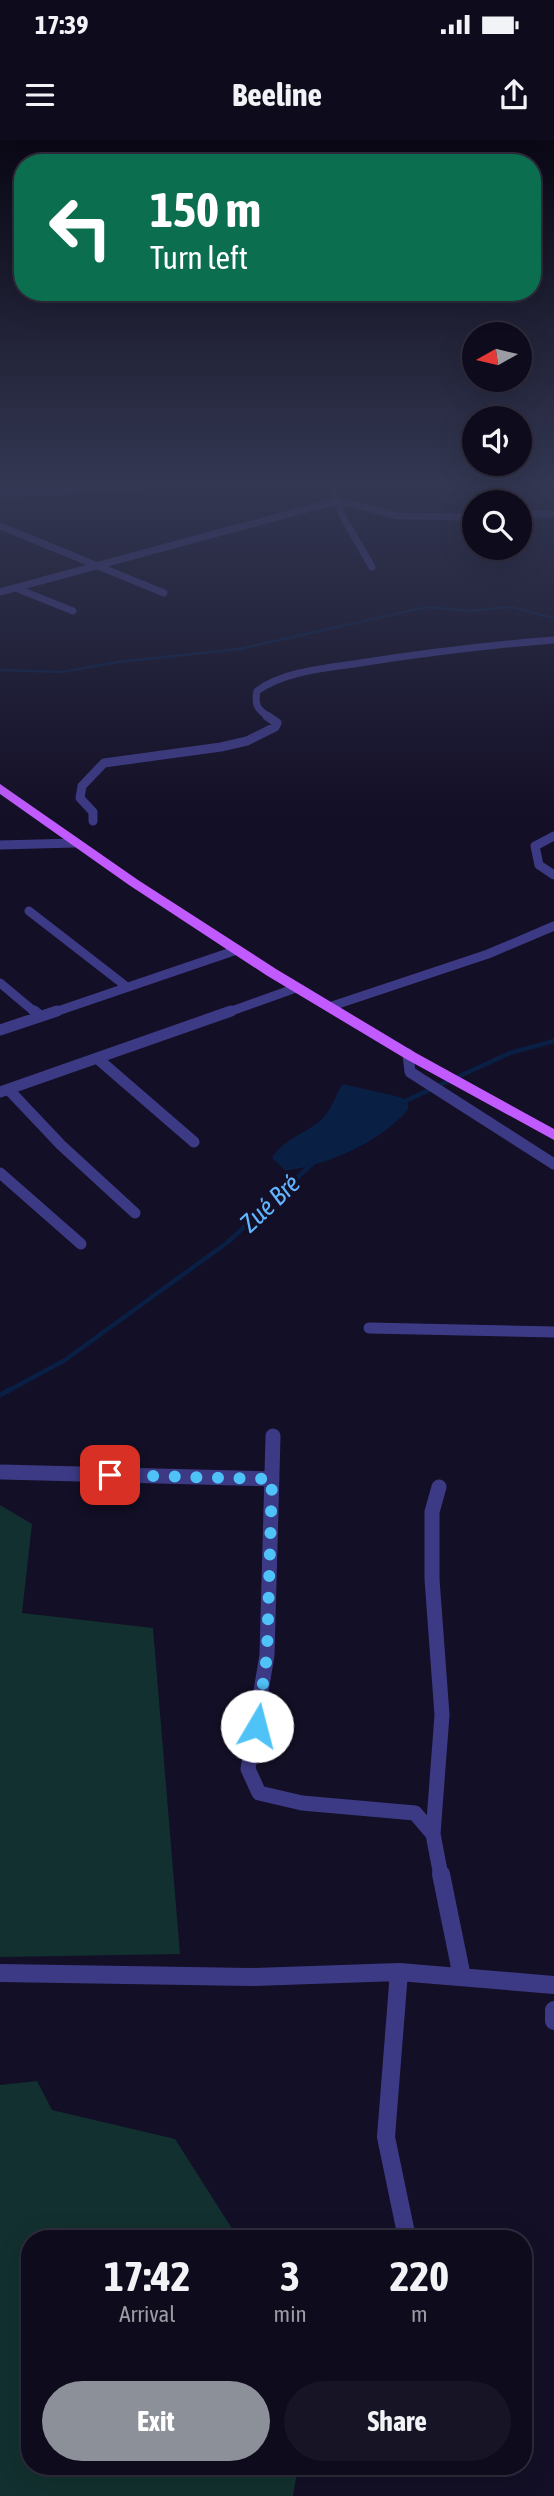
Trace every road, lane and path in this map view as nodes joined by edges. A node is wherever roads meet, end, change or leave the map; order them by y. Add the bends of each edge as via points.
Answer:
1 (36, 596) edge
2 (73, 611) dead end
3 (554, 640) edge
4 (0, 788) edge
5 (93, 821) dead end
6 (554, 836) edge
7 (75, 843) junction
8 (0, 845) edge
9 (554, 875) edge
10 (29, 911) dead end
11 (554, 926) edge
12 (234, 951) junction
13 (0, 983) edge
14 (127, 987) junction
15 (296, 988) junction
16 (329, 1007) junction
17 (40, 1016) junction
18 (0, 1030) edge
19 (408, 1054) junction
20 (98, 1059) junction
21 (4, 1091) edge
22 (554, 1135) edge
23 (194, 1142) dead end
24 (554, 1164) edge
25 (0, 1174) edge
26 (135, 1213) dead end
27 (81, 1244) dead end
28 (369, 1328) dead end
29 (554, 1332) edge
30 (273, 1436) dead end
31 (2, 1472) dead end
32 (272, 1479) junction
33 (439, 1487) dead end
34 (433, 1834) junction
35 (399, 1972) junction
36 (0, 1973) edge
37 (462, 1977) junction
38 (554, 1984) edge
39 (554, 2010) edge
40 (554, 2021) edge
41 (405, 2230) edge

1 - 2 street
3 - 5 street via 467,647 269,682 257,691 255,701 275,727 221,747 104,763 82,786 80,798 93,812
4 - 7 main road
6 - 9 street via 535,846 539,864
7 - 8 street
7 - 12 main road
10 - 14 street
11 - 16 street via 488,954
12 - 14 street
12 - 15 main road
13 - 17 street
14 - 17 street
15 - 16 main road
15 - 20 street
16 - 19 main road
17 - 18 street
19 - 22 main road
19 - 24 street via 410,1072 417,1078
20 - 21 street
20 - 23 street
21 - 26 street
25 - 27 street
28 - 29 street
30 - 32 street
31 - 32 street
32 - 34 street via 267,1655 248,1769 259,1793 302,1803 415,1813
33 - 34 street via 432,1512 432,1579 442,1715
34 - 37 street
35 - 36 street via 251,1978
35 - 37 street
35 - 41 street via 386,2137
37 - 38 street
39 - 40 street

